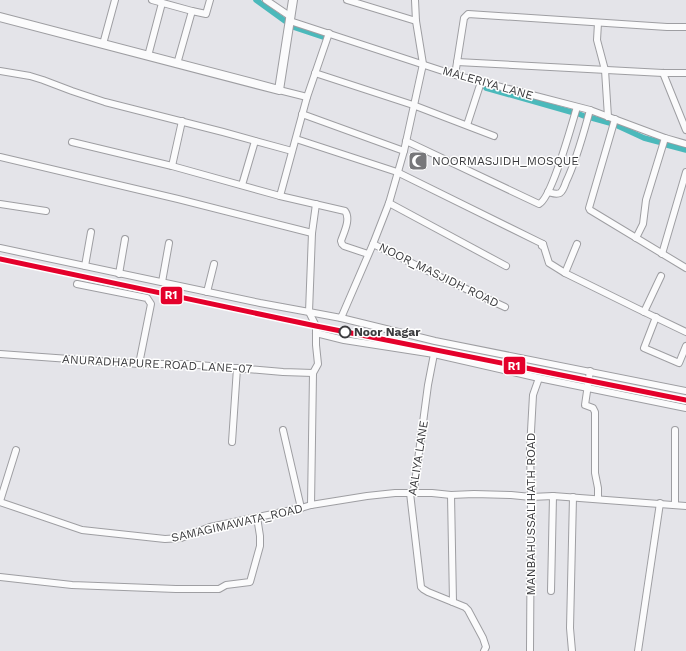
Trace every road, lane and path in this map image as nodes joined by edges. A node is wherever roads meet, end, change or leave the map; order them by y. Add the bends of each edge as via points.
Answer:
1 (115, 0) edge
2 (152, 0) edge
3 (179, 0) edge
4 (210, 0) edge
5 (266, 0) edge
6 (293, 0) edge
7 (347, 0) edge
8 (415, 0) edge
9 (162, 3) junction
10 (177, 7) junction
11 (192, 11) junction
12 (0, 17) edge
13 (290, 19) junction
14 (416, 21) junction
15 (598, 23) junction
16 (686, 27) edge
17 (328, 33) junction
18 (103, 44) junction
19 (148, 56) junction
20 (457, 62) junction
21 (177, 64) junction
22 (423, 64) junction
23 (605, 70) junction
24 (0, 71) edge
25 (315, 73) junction
26 (663, 73) junction
27 (686, 73) edge
28 (455, 75) junction
29 (481, 82) junction
30 (278, 90) junction
31 (307, 97) junction
32 (414, 105) junction
33 (577, 107) junction
34 (590, 110) junction
35 (302, 114) junction
36 (608, 117) junction
37 (615, 119) junction
38 (182, 121) junction
39 (467, 125) junction
40 (686, 130) edge
41 (494, 136) dead end
42 (665, 138) junction
43 (296, 139) junction
44 (255, 141) junction
45 (406, 141) junction
46 (72, 142) dead end
47 (686, 144) edge
48 (404, 151) junction
49 (292, 152) junction
50 (0, 156) edge
51 (172, 166) junction
52 (398, 172) junction
53 (686, 172) edge
54 (242, 185) junction
55 (548, 192) junction
56 (280, 196) junction
57 (388, 203) junction
58 (0, 204) edge
59 (316, 204) junction
60 (46, 211) dead end
61 (91, 232) dead end
62 (312, 233) junction
63 (636, 238) junction
64 (125, 239) dead end
65 (169, 243) dead end
66 (373, 244) junction
67 (577, 244) dead end
68 (0, 248) edge
69 (368, 254) junction
70 (662, 254) junction
71 (214, 264) dead end
72 (85, 266) junction
73 (506, 266) dead end
74 (686, 268) edge
75 (566, 273) junction
76 (119, 274) junction
77 (661, 276) dead end
78 (162, 282) junction
79 (77, 284) dead end
80 (207, 292) junction
81 (505, 307) dead end
82 (309, 312) junction
83 (644, 312) junction
84 (656, 317) junction
85 (341, 318) junction
86 (686, 332) edge
87 (316, 333) junction
88 (686, 346) edge
89 (0, 354) edge
90 (434, 354) junction
91 (138, 364) junction
92 (237, 368) junction
93 (590, 371) junction
94 (313, 373) junction
95 (539, 378) junction
96 (587, 388) junction
97 (686, 391) edge
98 (686, 408) edge
99 (283, 430) dead end
100 (675, 430) dead end
101 (232, 442) dead end
102 (16, 450) dead end
103 (410, 493) junction
104 (451, 495) junction
105 (552, 496) junction
106 (531, 497) junction
107 (573, 497) junction
108 (598, 499) junction
109 (0, 502) edge
110 (660, 503) junction
111 (311, 505) junction
112 (675, 505) junction
113 (686, 506) edge
114 (301, 508) junction
115 (257, 517) junction
116 (0, 577) edge
117 (551, 592) dead end
118 (453, 602) junction
119 (484, 651) edge
120 (530, 651) edge
121 (572, 651) edge
122 (638, 651) edge

1 - 18 street
2 - 9 street
3 - 10 street
4 - 11 street via 206,14
5 - 13 street, MALERIYA LANE
6 - 13 street
7 - 14 street
8 - 14 street
9 - 10 street
9 - 19 street
10 - 11 street
11 - 21 street
12 - 18 street
13 - 17 street, MALERIYA LANE
13 - 30 street
14 - 22 street
15 - 16 street
15 - 20 street via 468,14 464,18
15 - 23 street via 598,40
17 - 22 street, MALERIYA LANE
17 - 25 street
18 - 19 street
19 - 21 street
20 - 23 street
20 - 28 street
21 - 30 street
22 - 28 street, MALERIYA LANE
22 - 32 street, NOOR_MASJIDH ROAD
23 - 26 street
23 - 36 street
24 - 38 street via 30,76 105,102
25 - 31 street
25 - 32 street
26 - 27 street
26 - 40 street
28 - 29 street, MALERIYA LANE
29 - 33 street, MALERIYA LANE
29 - 39 street
30 - 31 street
31 - 35 street
32 - 39 street
32 - 45 street, NOOR_MASJIDH ROAD
33 - 34 street, MALERIYA LANE
33 - 55 street
34 - 36 street, MALERIYA LANE
34 - 55 street via 571,173 563,189 560,193
35 - 43 street
35 - 48 street
36 - 37 street, MALERIYA LANE
37 - 42 street, MALERIYA LANE
37 - 63 street via 589,208
38 - 44 street
38 - 51 street
39 - 41 street
42 - 47 street, MALERIYA LANE
42 - 63 street via 646,200 643,224
43 - 49 street
43 - 52 street
44 - 49 street
44 - 54 street
45 - 48 street, NOOR_MASJIDH ROAD
45 - 55 street via 539,204
46 - 51 street
48 - 52 street, NOOR_MASJIDH ROAD
49 - 56 street
50 - 62 street
51 - 54 street
52 - 57 street, NOOR_MASJIDH ROAD
52 - 75 street via 542,245 549,263
53 - 70 street
54 - 56 street
56 - 59 street
57 - 66 street, NOOR_MASJIDH ROAD
57 - 73 street
58 - 60 street
59 - 62 street
59 - 69 street via 347,212 342,244
61 - 72 street
62 - 82 street
63 - 70 street
64 - 76 street
65 - 78 street
66 - 69 street, NOOR_MASJIDH ROAD
66 - 81 street, NOOR_MASJIDH ROAD
67 - 75 street
68 - 72 street
69 - 85 street, NOOR_MASJIDH ROAD
70 - 74 street
71 - 80 street
72 - 76 street
75 - 83 street
76 - 78 street
77 - 83 street
78 - 80 street
79 - 91 street via 147,298 150,304
80 - 82 street
82 - 85 street
82 - 87 street via 315,323
83 - 84 street
84 - 86 street
84 - 88 street via 644,348 679,363
85 - 93 street via 435,341
87 - 90 street
87 - 94 street via 318,364
89 - 91 street, ANURADHAPURE ROAD LANE-07
90 - 95 street
90 - 103 street, AALIYA LANE via 414,490
91 - 92 street, ANURADHAPURE ROAD LANE-07
92 - 94 street, ANURADHAPURE ROAD LANE-07
92 - 101 street
93 - 96 street
93 - 97 street
94 - 111 street
95 - 96 street
95 - 106 street, MANBAHUSSALIHATH ROAD via 533,395
96 - 98 street
96 - 108 street via 584,404 593,408 595,412 595,473
99 - 114 street
100 - 112 street
102 - 109 street
103 - 104 street, SAMAGIMAWATA_ROAD
103 - 111 street, SAMAGIMAWATA_ROAD via 367,496
103 - 118 street, AALIYA LANE via 421,587
104 - 106 street, SAMAGIMAWATA_ROAD
104 - 118 street
105 - 106 street, SAMAGIMAWATA_ROAD
105 - 107 street, SAMAGIMAWATA_ROAD
105 - 117 street
106 - 120 street, MANBAHUSSALIHATH ROAD
107 - 108 street, SAMAGIMAWATA_ROAD
107 - 121 street via 570,628
108 - 110 street, SAMAGIMAWATA_ROAD
109 - 115 street, SAMAGIMAWATA_ROAD via 82,530 165,539 181,538 210,527
110 - 112 street, SAMAGIMAWATA_ROAD
110 - 122 street
111 - 114 street, SAMAGIMAWATA_ROAD
112 - 113 street, SAMAGIMAWATA_ROAD
114 - 115 street, SAMAGIMAWATA_ROAD
115 - 116 street via 260,546 250,582 226,585 219,589 176,589 72,585
118 - 119 street via 468,610 483,638 486,647

